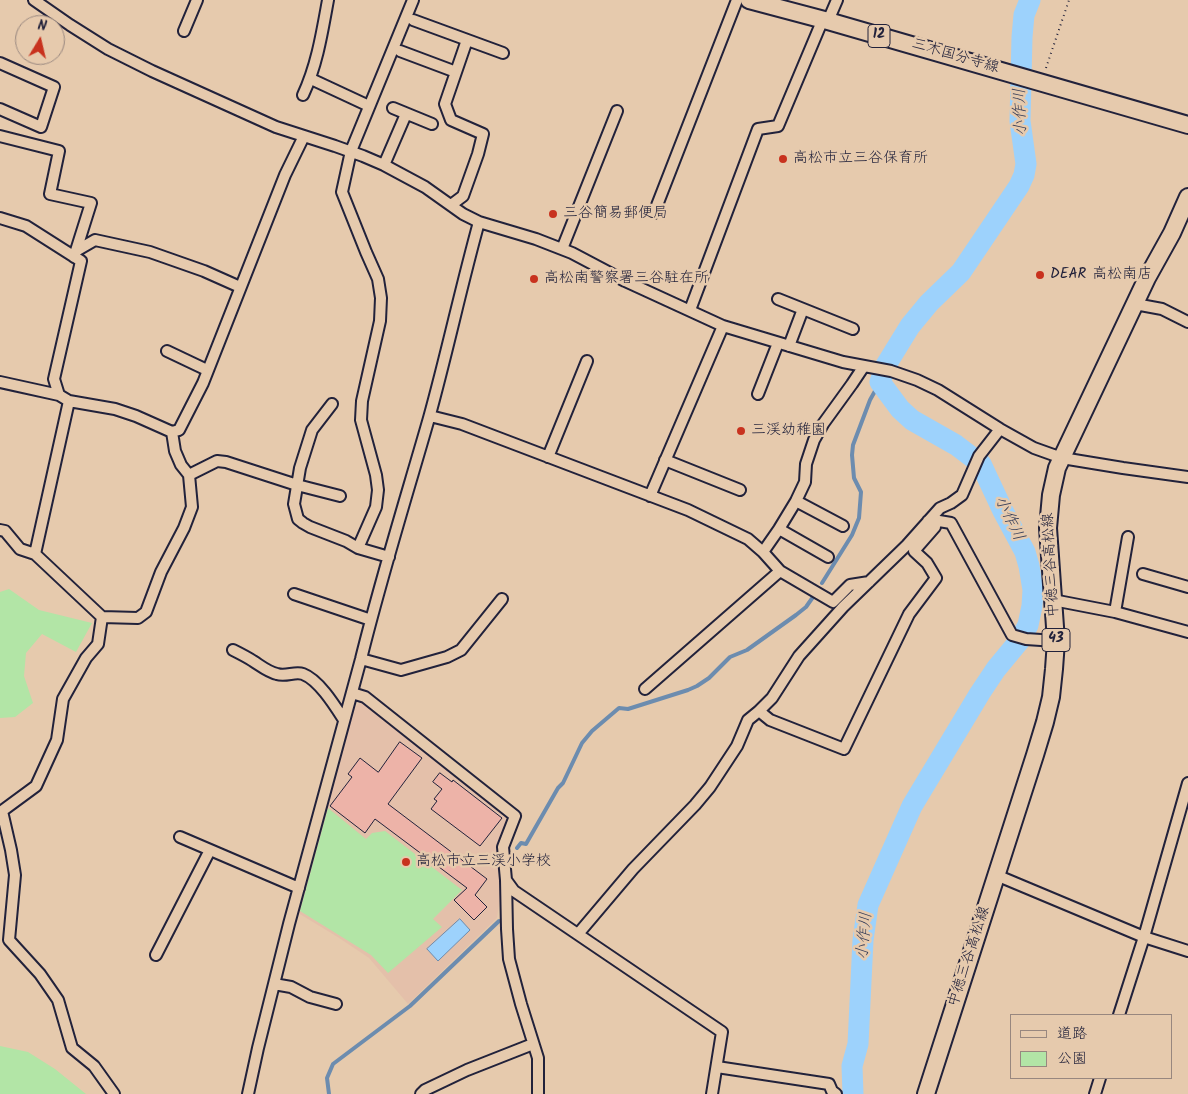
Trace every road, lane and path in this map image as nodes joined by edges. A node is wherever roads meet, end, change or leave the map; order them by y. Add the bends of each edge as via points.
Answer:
1 (34, 0) edge
2 (197, 0) edge
3 (328, 0) edge
4 (413, 0) edge
5 (736, 0) edge
6 (750, 0) edge
7 (837, 0) edge
8 (1069, 0) edge
9 (414, 20) dead end
10 (825, 20) junction
11 (184, 31) dead end
12 (467, 40) junction
13 (400, 52) dead end
14 (503, 53) dead end
15 (0, 63) edge
16 (456, 72) junction
17 (311, 79) junction
18 (1039, 82) junction
19 (303, 95) dead end
20 (369, 106) junction
21 (393, 108) dead end
22 (0, 109) edge
23 (617, 111) dead end
24 (406, 114) junction
25 (432, 124) dead end
26 (1188, 125) edge
27 (0, 136) edge
28 (304, 136) junction
29 (351, 151) junction
30 (384, 165) junction
31 (1188, 197) edge
32 (451, 205) junction
33 (654, 213) dead end
34 (0, 218) edge
35 (479, 222) junction
36 (562, 249) junction
37 (75, 254) junction
38 (240, 287) junction
39 (778, 299) dead end
40 (1135, 304) junction
41 (690, 310) junction
42 (803, 310) junction
43 (1188, 322) edge
44 (723, 326) junction
45 (852, 329) dead end
46 (778, 343) junction
47 (789, 346) junction
48 (167, 351) dead end
49 (586, 361) dead end
50 (864, 366) junction
51 (207, 370) junction
52 (0, 382) edge
53 (758, 394) dead end
54 (59, 395) junction
55 (69, 401) junction
56 (332, 404) dead end
57 (430, 416) junction
58 (1000, 429) junction
59 (172, 432) junction
60 (548, 457) junction
61 (1062, 458) junction
62 (665, 460) junction
63 (189, 475) junction
64 (1188, 477) edge
65 (297, 485) junction
66 (740, 490) dead end
67 (340, 496) dead end
68 (650, 496) junction
69 (796, 501) junction
70 (928, 521) junction
71 (843, 526) dead end
72 (779, 529) junction
73 (0, 530) edge
74 (1128, 537) dead end
75 (358, 548) junction
76 (763, 552) junction
77 (35, 554) junction
78 (389, 557) junction
79 (828, 557) dead end
80 (780, 571) junction
81 (1143, 574) dead end
82 (869, 582) junction
83 (1188, 587) edge
84 (294, 594) dead end
85 (502, 599) dead end
86 (1053, 600) junction
87 (1115, 612) junction
88 (102, 617) junction
89 (371, 620) junction
90 (1188, 632) edge
91 (1056, 641) junction
92 (233, 650) dead end
93 (361, 659) junction
94 (645, 689) dead end
95 (352, 693) junction
96 (759, 712) junction
97 (344, 720) junction
98 (1188, 783) edge
99 (180, 837) dead end
100 (210, 850) junction
101 (996, 875) junction
102 (506, 880) junction
103 (299, 888) junction
104 (0, 933) edge
105 (578, 934) junction
106 (1144, 937) junction
107 (9, 940) junction
108 (1188, 951) edge
109 (156, 956) dead end
110 (274, 984) junction
111 (336, 1004) dead end
112 (1119, 1014) edge
113 (533, 1044) junction
114 (717, 1067) junction
115 (1100, 1079) edge
116 (114, 1094) edge
117 (248, 1094) edge
118 (421, 1094) edge
119 (538, 1094) edge
120 (712, 1094) edge
121 (836, 1094) edge
122 (926, 1094) edge
123 (1095, 1094) edge

1 - 28 street via 70,26 152,72 276,127
2 - 11 street
3 - 17 street
4 - 20 street
5 - 33 street
6 - 10 main road, 三木国分寺線 / 12
7 - 10 street
8 - 18 path
9 - 12 street
10 - 18 main road, 三木国分寺線 / 12
10 - 41 street via 778,126 758,129
12 - 14 street
12 - 16 street
13 - 16 street
15 - 22 street via 54,87 41,128
16 - 32 street via 445,104 451,120 483,134 463,196
17 - 19 street
17 - 20 street
18 - 26 main road, 三木国分寺線 / 12
20 - 29 street
21 - 24 street
23 - 36 street
24 - 25 street
24 - 30 street
27 - 37 street via 59,151 50,194 91,203
28 - 29 street
28 - 38 street
29 - 30 street
29 - 75 street via 342,192 378,279 382,298 361,420 378,490 376,507
30 - 32 street via 425,186
31 - 40 main road, 中徳三谷高松線 / 43
32 - 35 street
34 - 37 street via 26,226
35 - 36 street
35 - 57 street
36 - 41 street
37 - 38 street via 94,240 150,252
37 - 54 street via 80,261 54,379
38 - 51 street
39 - 42 street
40 - 43 street via 1162,309
40 - 61 main road, 中徳三谷高松線 / 43
41 - 44 street
42 - 45 street
42 - 47 street
44 - 46 street
44 - 62 street
46 - 47 street
46 - 53 street
47 - 50 street
48 - 51 street
49 - 60 street
50 - 58 street via 917,380
50 - 69 street via 814,440 806,464 805,482
51 - 59 street via 179,430
52 - 54 street
54 - 55 street
55 - 59 street via 115,409
55 - 77 street
56 - 65 street via 312,430
57 - 60 street via 462,424
57 - 78 street
58 - 61 street via 1034,448
58 - 70 street via 979,456 962,495 940,508
59 - 63 street via 175,451
60 - 68 street
61 - 64 street
61 - 86 main road, 中徳三谷高松線 / 43 via 1052,489 1048,528
62 - 66 street
62 - 68 street
63 - 65 street via 217,461
63 - 88 street via 192,507 146,612 138,618
65 - 67 street
65 - 75 street via 294,504 298,519
68 - 76 street via 748,539
69 - 71 street
69 - 72 street
70 - 82 street
70 - 91 street via 951,523 1012,635
70 - 96 street via 935,527 914,551 936,578 909,614 844,749 770,720
72 - 76 street
72 - 79 street
73 - 77 street via 5,531 20,549
74 - 87 street
75 - 78 street
76 - 80 street
77 - 88 street
78 - 89 street
80 - 82 street via 833,602 850,586
80 - 94 street
81 - 83 street
82 - 96 street via 798,656 772,698
84 - 89 street
85 - 93 street via 460,650 447,657 400,670
86 - 87 street
86 - 91 main road, 中徳三谷高松線 / 43
87 - 90 street
88 - 107 street via 98,644 86,658 64,699 57,740 36,786 2,811 14,875
89 - 93 street
91 - 101 main road, 中徳三谷高松線 / 43 via 1051,697 1045,722
92 - 97 street via 275,674 302,674 310,678
93 - 95 street
95 - 97 street
95 - 102 street via 364,697 515,816 503,847
96 - 105 street via 748,720 737,746 710,787 633,869
97 - 103 street
98 - 106 street
99 - 100 street
100 - 103 street
100 - 109 street
101 - 106 street
101 - 122 main road, 中徳三谷高松線 / 43
102 - 105 street via 514,891
102 - 113 street via 509,959
103 - 110 street
104 - 107 street
105 - 114 street via 722,1032
106 - 108 street
106 - 112 street
107 - 116 street via 40,974 58,1000 72,1048 94,1066
110 - 111 street
110 - 117 street
113 - 118 street via 467,1070
113 - 119 street via 538,1058
114 - 120 street
114 - 121 street via 829,1084
115 - 123 street

